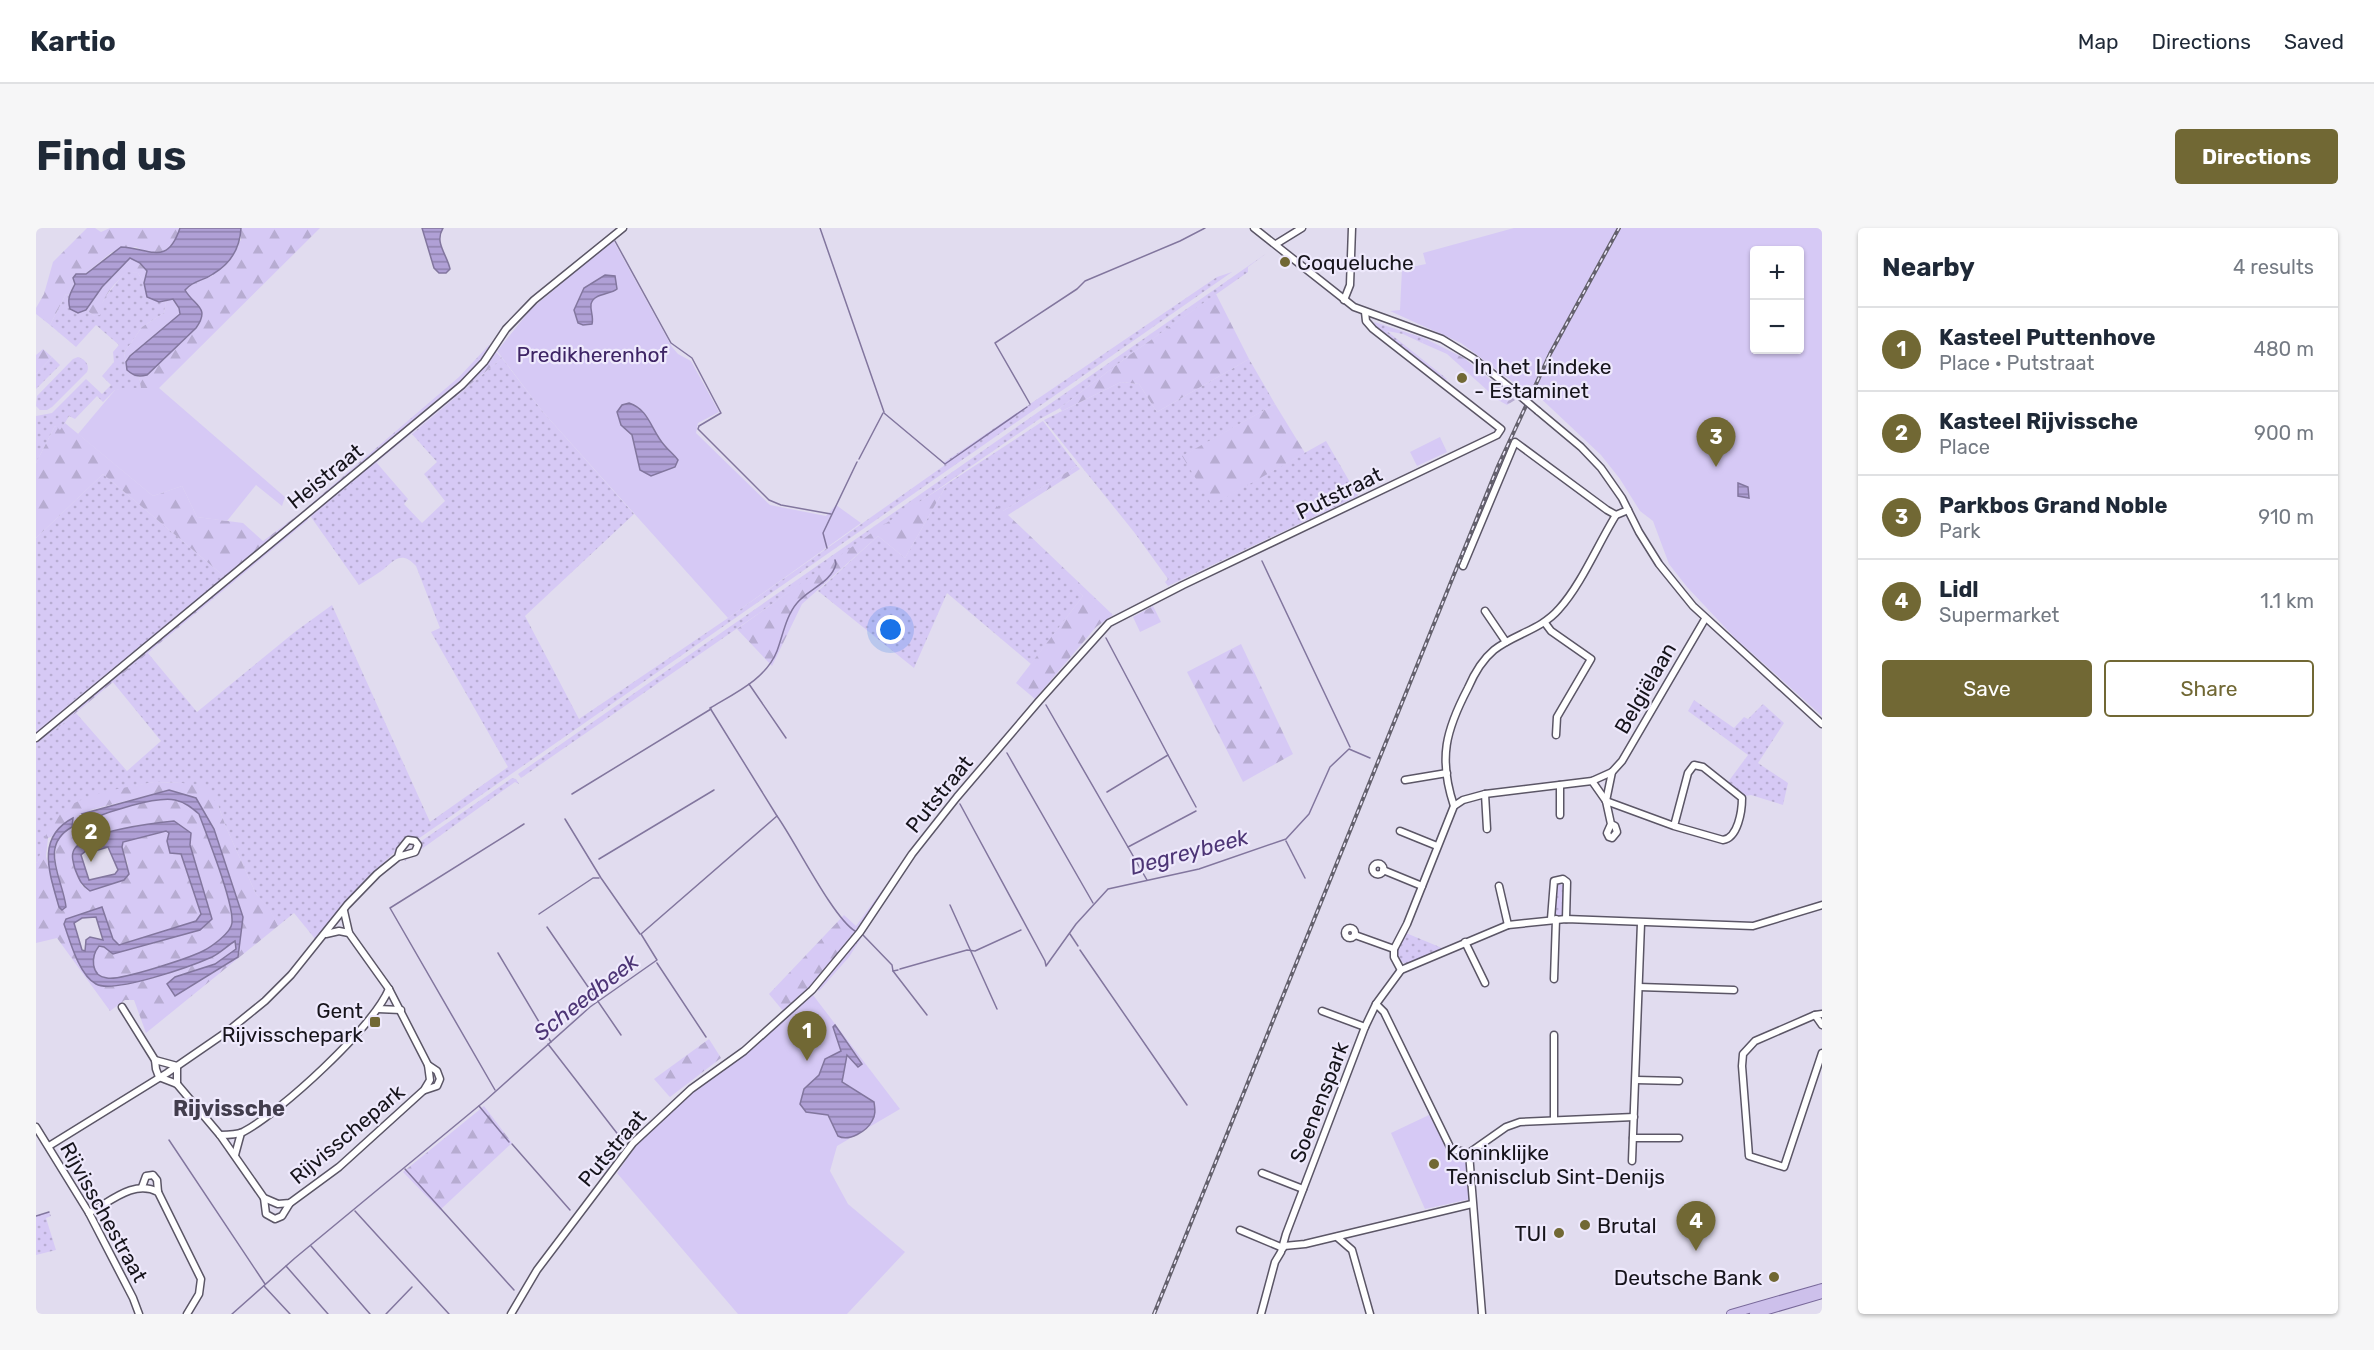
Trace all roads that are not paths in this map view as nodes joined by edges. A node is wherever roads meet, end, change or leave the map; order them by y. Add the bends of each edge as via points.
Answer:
1 (623, 228) edge
2 (1254, 228) edge
3 (1302, 228) edge
4 (1352, 228) edge
5 (1276, 244) junction
6 (1344, 300) junction
7 (1365, 312) junction
8 (1628, 510) junction
9 (1616, 515) junction
10 (1463, 566) dead end
11 (1485, 611) dead end
12 (1705, 619) junction
13 (1545, 623) junction
14 (1506, 642) junction
15 (1822, 724) edge
16 (1556, 735) dead end
17 (36, 738) edge
18 (1447, 772) junction
19 (1612, 772) junction
20 (1405, 780) dead end
21 (1592, 781) junction
22 (1560, 785) junction
23 (1485, 794) junction
24 (1606, 801) junction
25 (1454, 806) junction
26 (1560, 815) dead end
27 (1611, 824) dead end
28 (1674, 826) junction
29 (1487, 829) dead end
30 (1400, 831) dead end
31 (1437, 846) junction
32 (398, 857) dead end
33 (1383, 870) dead end
34 (1422, 886) junction
35 (1499, 886) dead end
36 (1822, 905) edge
37 (344, 911) junction
38 (1553, 919) junction
39 (1566, 919) junction
40 (1641, 923) junction
41 (1508, 924) junction
42 (349, 933) junction
43 (326, 934) junction
44 (1355, 934) dead end
45 (1465, 942) junction
46 (1394, 949) junction
47 (1404, 968) junction
48 (1554, 979) dead end
49 (1485, 983) dead end
50 (1639, 987) junction
51 (388, 988) junction
52 (1734, 990) dead end
53 (1376, 1004) junction
54 (122, 1007) dead end
55 (378, 1009) junction
56 (401, 1010) junction
57 (1322, 1011) dead end
58 (1819, 1015) edge
59 (1822, 1025) edge
60 (1365, 1027) junction
61 (1554, 1035) dead end
62 (1822, 1053) edge
63 (155, 1060) junction
64 (177, 1066) junction
65 (159, 1077) junction
66 (1636, 1080) junction
67 (1679, 1081) dead end
68 (177, 1084) junction
69 (1634, 1117) junction
70 (1554, 1119) junction
71 (36, 1127) edge
72 (241, 1133) junction
73 (220, 1135) junction
74 (1633, 1138) junction
75 (1679, 1138) dead end
76 (49, 1146) junction
77 (1469, 1153) junction
78 (235, 1155) junction
79 (1632, 1161) dead end
80 (1262, 1173) dead end
81 (142, 1186) junction
82 (1303, 1189) junction
83 (158, 1192) junction
84 (264, 1198) junction
85 (290, 1203) junction
86 (1472, 1204) junction
87 (89, 1213) junction
88 (1240, 1230) dead end
89 (1337, 1236) junction
90 (1284, 1245) junction
91 (1822, 1288) edge
92 (1822, 1294) edge
93 (139, 1314) edge
94 (187, 1314) edge
95 (511, 1314) edge
96 (1261, 1314) edge
97 (1370, 1314) edge
98 (1482, 1314) edge
99 (1731, 1314) edge
100 (1754, 1314) edge

1 - 17 street, Heistraat via 534,300 462,385
2 - 5 street
3 - 5 street
4 - 6 street via 1350,285
5 - 6 street
6 - 7 street
7 - 8 street, bridge via 1443,339 1473,358 1590,456
7 - 95 street, Putstraat via 1373,329 1501,429 1497,435 1109,623 957,797 912,854 860,932 812,990 744,1051 691,1089 633,1143 537,1270
8 - 9 street
8 - 12 street via 1659,564
9 - 10 street via 1515,442
9 - 13 street via 1572,591
11 - 14 street
12 - 15 street
12 - 19 street, Belgiëlaan
13 - 14 street
13 - 16 street via 1592,659 1557,717
14 - 18 street via 1475,673 1452,719 1447,740
18 - 20 street
18 - 25 street
19 - 21 street, Belgiëlaan
19 - 24 street, Belgiëlaan
21 - 22 street, Belgiëlaan
21 - 24 street, Belgiëlaan
22 - 23 street, Belgiëlaan
22 - 26 street
23 - 25 street, Belgiëlaan
23 - 29 street
24 - 27 street, Belgiëlaan
24 - 28 street
25 - 31 street
28 - 28 street via 1688,773 1694,765 1703,767 1742,798 1734,834 1728,839
30 - 31 street
31 - 34 street
32 - 37 street
33 - 34 street
34 - 46 street
35 - 41 street
36 - 40 street via 1753,926
37 - 42 street, Rijvisschepark
37 - 43 street
38 - 39 street
38 - 39 street via 1554,881 1563,879 1567,882
38 - 41 street
38 - 48 street
39 - 40 street
40 - 50 street
41 - 45 street
42 - 43 street
42 - 51 street, Rijvisschepark
43 - 64 street via 265,1001
44 - 46 street
45 - 47 street
45 - 49 street
46 - 47 street via 1394,957
47 - 53 street
50 - 52 street
50 - 66 street
51 - 55 street
51 - 56 street, Rijvisschepark
53 - 60 street, Soenenspark
53 - 77 street via 1384,1012 1451,1149
54 - 63 street
55 - 56 street
55 - 72 street via 313,1078
56 - 85 street, Rijvisschepark via 428,1065 430,1080 362,1148
57 - 60 street, Soenenspark
58 - 59 street
58 - 62 street via 1755,1041 1743,1054 1749,1156 1784,1167
60 - 82 street, Soenenspark
61 - 70 street
63 - 64 street
63 - 65 street
64 - 65 street
64 - 68 street
65 - 68 street, Rijvisschepark
65 - 76 street
66 - 67 street
66 - 69 street
68 - 73 street, Rijvisschepark
69 - 70 street
69 - 74 street
70 - 77 street via 1506,1127
71 - 76 street, Rijvisschestraat
72 - 73 street
72 - 78 street
73 - 78 street, Rijvisschepark
74 - 75 street
74 - 79 street
76 - 87 street, Rijvisschestraat
77 - 86 street
78 - 84 street, Rijvisschepark
80 - 82 street, Soenenspark
81 - 83 street
81 - 83 street via 146,1176 153,1174
81 - 87 street
82 - 90 street, Soenenspark
83 - 94 street via 201,1279 200,1294
84 - 85 street, Rijvisschepark via 273,1204
84 - 85 street, Rijvisschepark via 266,1214 275,1219 282,1216
86 - 89 street
86 - 98 street
87 - 93 street, Rijvisschestraat
88 - 90 street
89 - 90 street
89 - 97 street via 1352,1250
90 - 96 street, Soenenspark via 1275,1262
91 - 99 main road
92 - 100 main road

